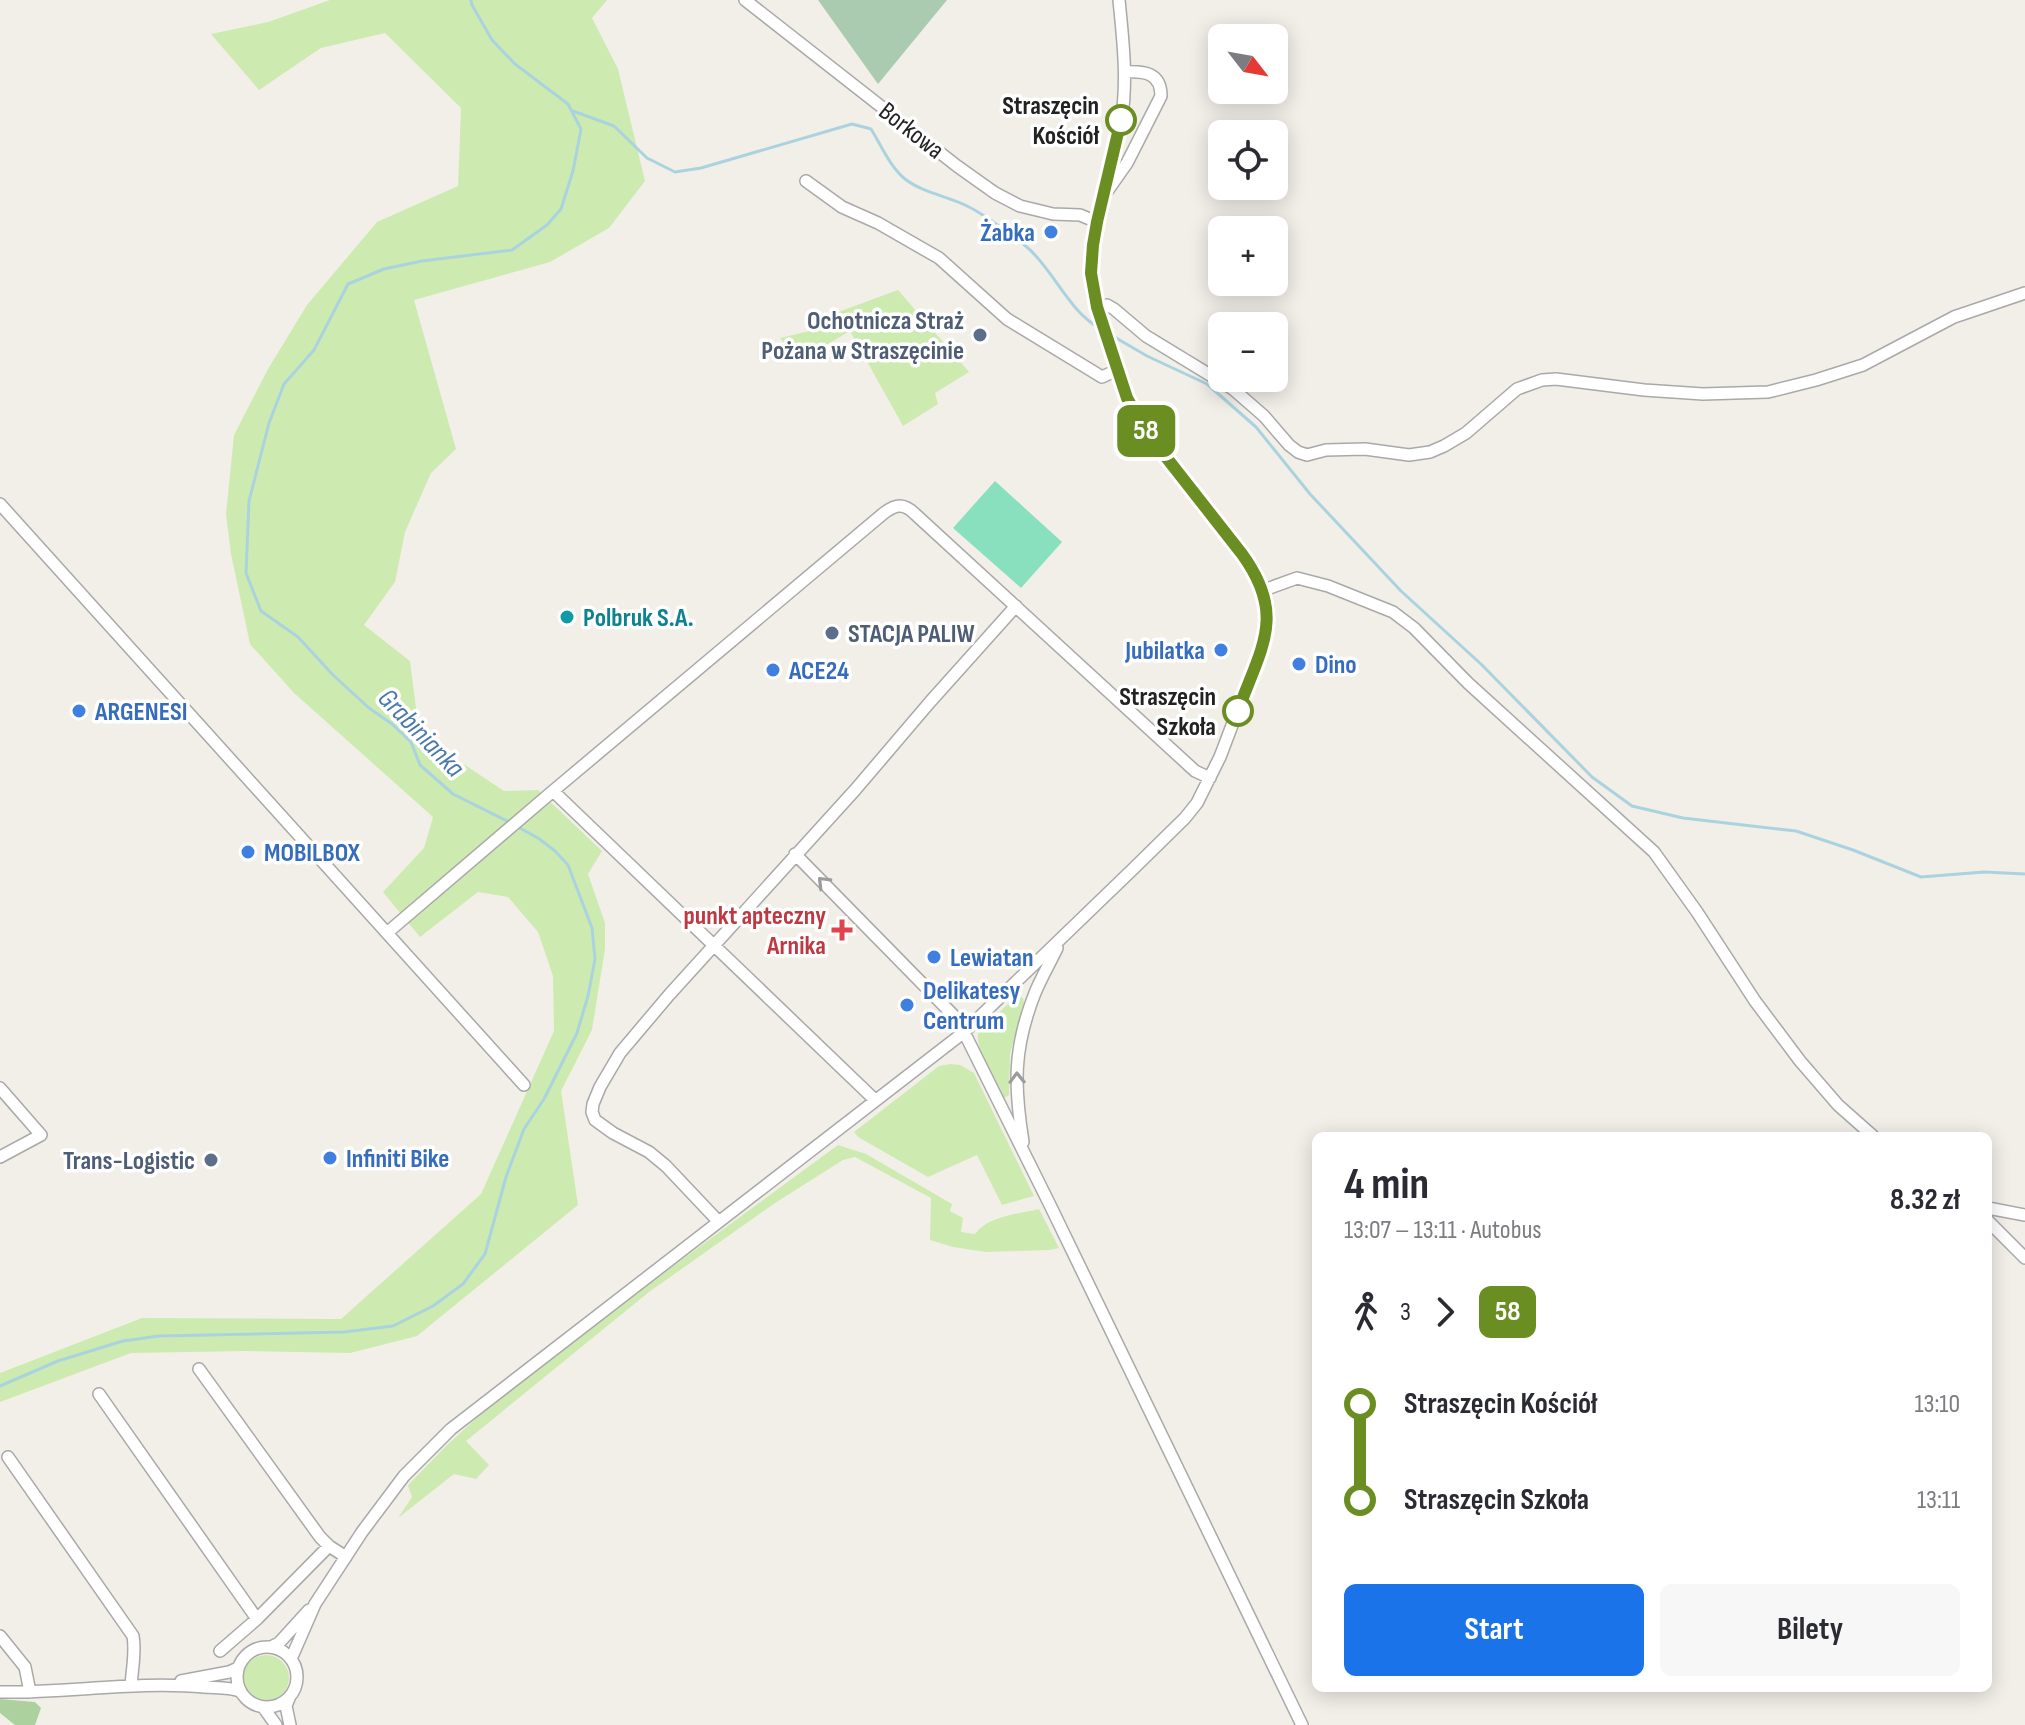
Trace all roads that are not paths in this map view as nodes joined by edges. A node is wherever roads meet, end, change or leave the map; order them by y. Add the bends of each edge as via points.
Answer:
1 (745, 0) edge
2 (1119, 0) edge
3 (1125, 72) junction
4 (806, 181) dead end
5 (1103, 197) junction
6 (1097, 222) junction
7 (2025, 293) edge
8 (1099, 312) junction
9 (1117, 368) junction
10 (0, 504) edge
11 (1264, 590) junction
12 (1016, 606) junction
13 (1210, 778) junction
14 (553, 791) junction
15 (795, 854) junction
16 (388, 932) junction
17 (1061, 939) junction
18 (714, 945) junction
19 (963, 1033) junction
20 (524, 1085) dead end
21 (0, 1088) edge
22 (875, 1100) junction
23 (1868, 1132) edge
24 (1025, 1155) junction
25 (0, 1157) edge
26 (1992, 1209) edge
27 (2025, 1215) edge
28 (718, 1221) junction
29 (1992, 1225) edge
30 (2025, 1258) edge
31 (199, 1369) dead end
32 (99, 1394) dead end
33 (8, 1457) dead end
34 (329, 1546) junction
35 (346, 1557) junction
36 (315, 1604) junction
37 (257, 1619) junction
38 (0, 1636) edge
39 (271, 1647) junction
40 (220, 1651) dead end
41 (291, 1659) junction
42 (238, 1668) junction
43 (169, 1684) junction
44 (131, 1686) junction
45 (240, 1691) junction
46 (0, 1692) edge
47 (30, 1692) junction
48 (290, 1696) junction
49 (263, 1707) junction
50 (276, 1725) edge
51 (290, 1725) edge
52 (1302, 1725) edge

1 - 6 street, Borkowa via 995,193 1020,206
2 - 3 street
3 - 5 street via 1121,120
3 - 5 street via 1153,76 1161,96
4 - 9 street via 842,207 939,258 1015,325 1102,377
5 - 6 street
6 - 8 street via 1091,273
7 - 8 street via 1954,317 1863,365 1768,392 1703,394 1542,380 1517,389 1444,446 1409,455 1365,449 1298,452 1233,389 1146,336 1114,309 1107,305
8 - 9 street
9 - 11 street via 1144,429
10 - 16 street
11 - 13 street via 1264,639
11 - 23 street via 1297,578 1383,608 1414,628 1654,852 1800,1061
12 - 13 street via 1195,771
12 - 14 street via 909,508 893,506
12 - 15 street
13 - 17 street via 1185,818
14 - 16 street
14 - 18 street
15 - 18 street
19 -> 15 street via 958,1020
16 - 20 street
17 - 19 street
24 -> 17 street via 1017,1106 1018,1048 1036,991
18 - 22 street
18 - 28 street via 620,1053 592,1112 602,1126 666,1166
19 - 22 street
19 - 24 street
21 - 25 street via 41,1135
22 - 28 street
24 - 52 street
26 - 27 street
28 - 35 street via 451,1429 388,1496
29 - 30 street
31 - 34 street
32 - 37 street
33 - 44 street via 133,1636
34 - 35 street
34 - 37 street
35 - 36 street
36 - 39 street
36 - 41 street
37 - 40 street
38 - 47 street via 25,1667
39 - 41 street
39 - 42 street via 251,1651
41 - 48 street via 297,1678
42 - 43 street
42 - 45 street
43 - 44 street
43 - 45 street
44 - 47 street
45 - 49 street
46 - 47 street
48 - 49 street
48 - 51 street
49 - 50 street

